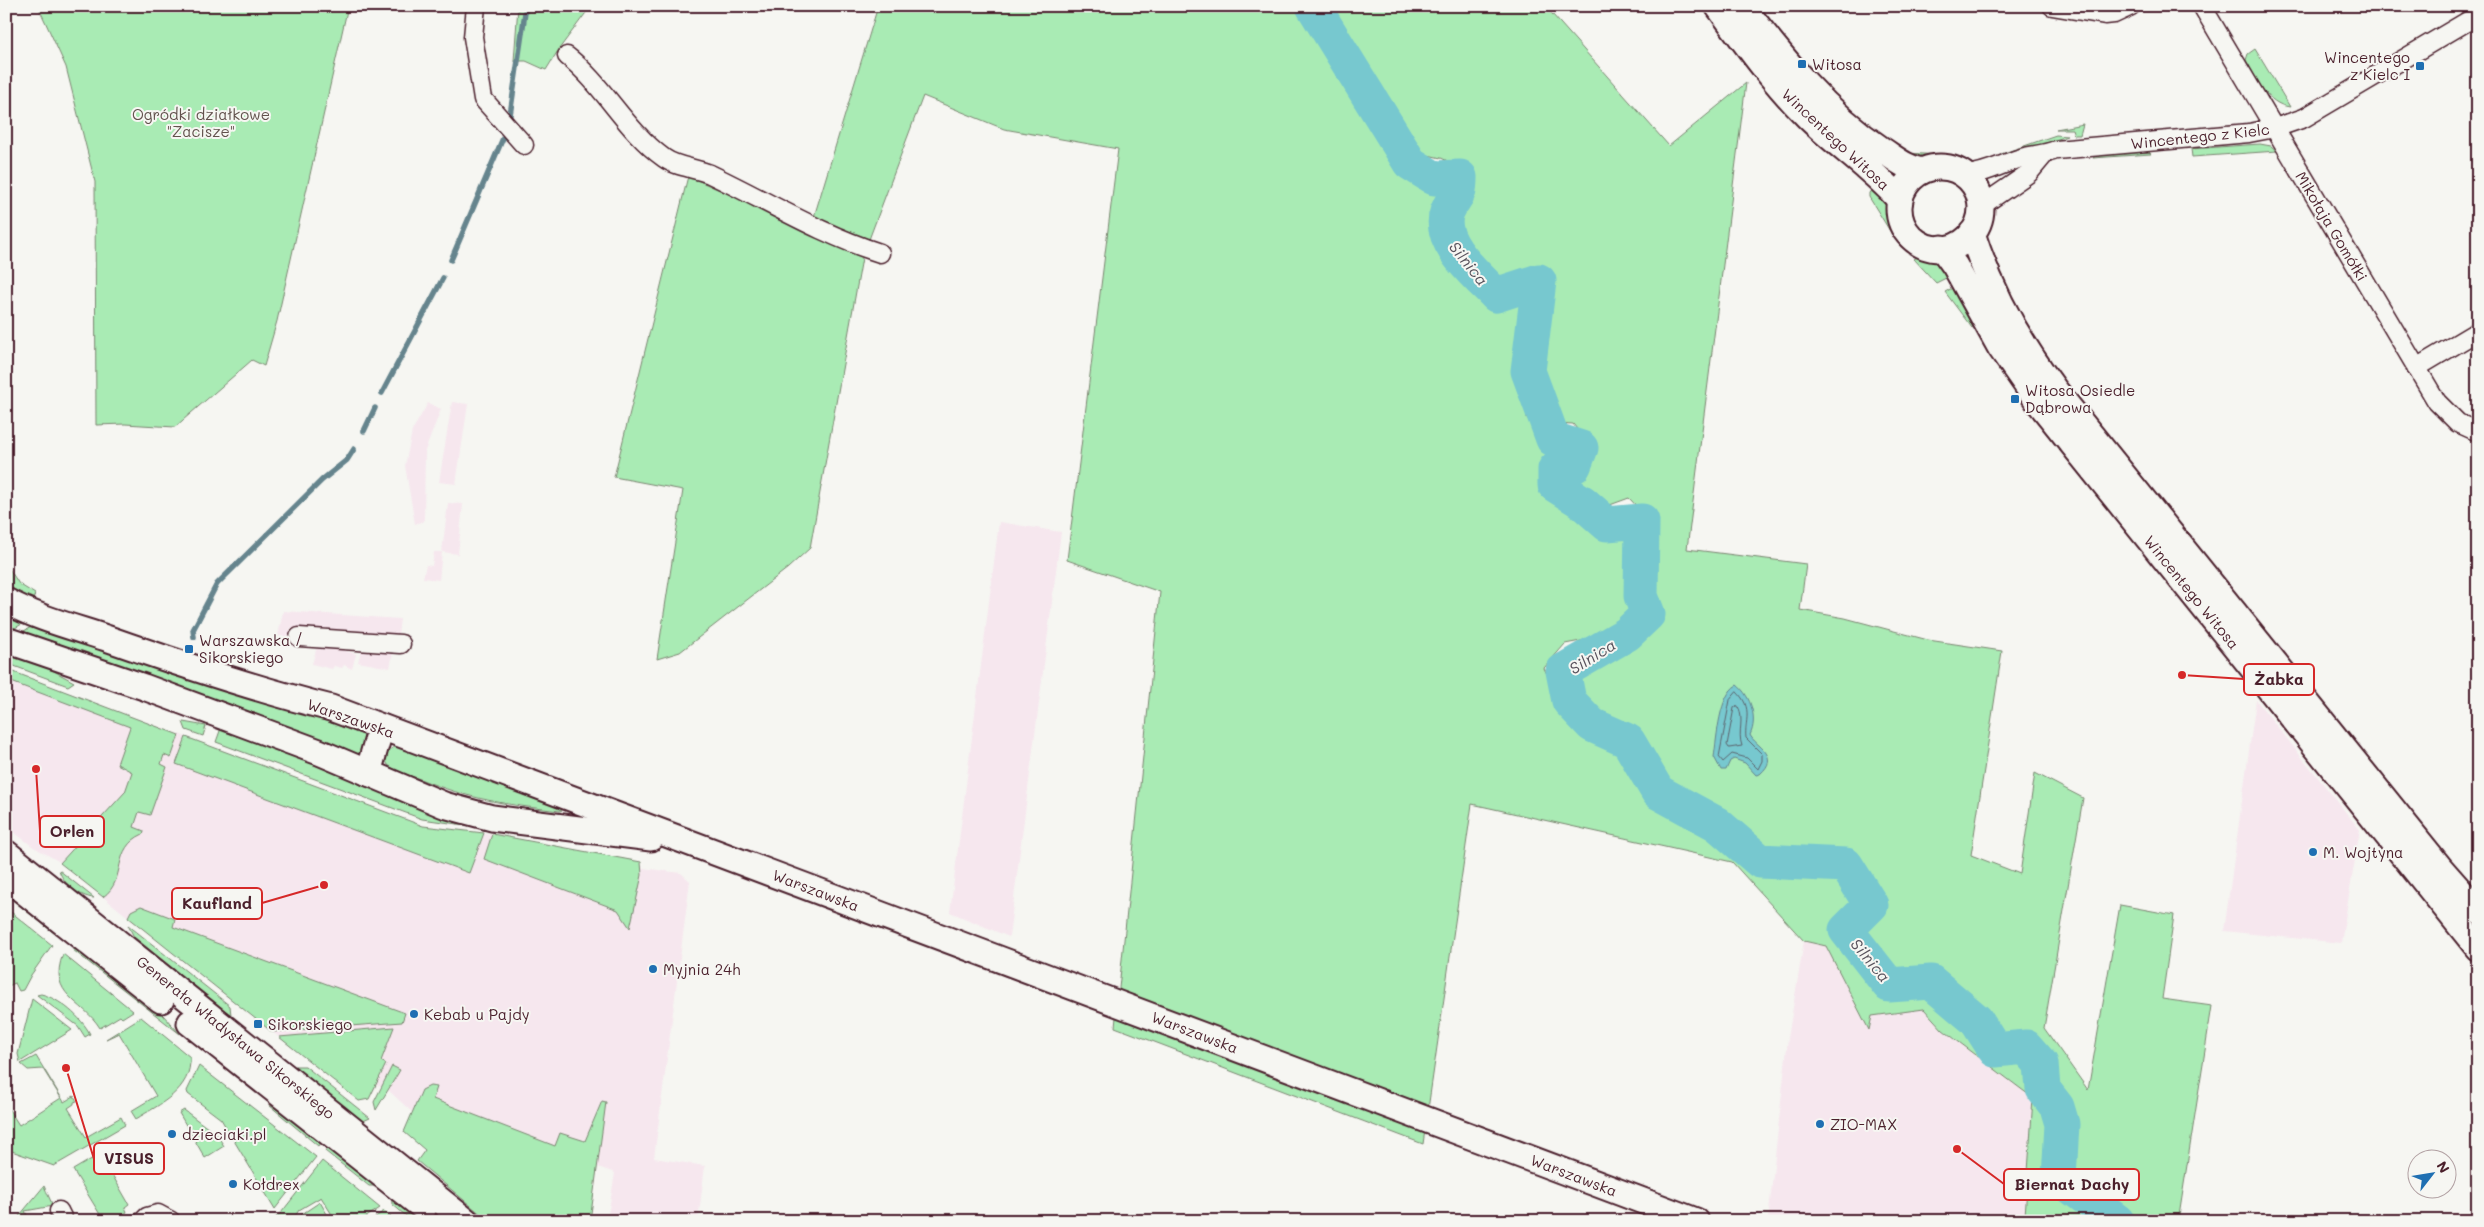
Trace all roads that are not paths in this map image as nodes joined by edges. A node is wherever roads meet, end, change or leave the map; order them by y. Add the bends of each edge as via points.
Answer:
1 (476, 6) edge
2 (1718, 6) edge
3 (1742, 6) edge
4 (2052, 6) edge
5 (2132, 6) edge
6 (2202, 6) edge
7 (2478, 15) edge
8 (567, 56) dead end
9 (2275, 128) junction
10 (524, 146) dead end
11 (2044, 155) junction
12 (1922, 171) junction
13 (1965, 175) junction
14 (1900, 200) junction
15 (1981, 206) junction
16 (1972, 233) junction
17 (1942, 248) junction
18 (880, 253) dead end
19 (2478, 331) edge
20 (2416, 368) junction
21 (2478, 432) edge
22 (6, 601) edge
23 (298, 637) dead end
24 (6, 640) edge
25 (401, 644) dead end
26 (381, 727) junction
27 (368, 773) junction
28 (694, 844) junction
29 (6, 853) edge
30 (6, 877) edge
31 (2478, 911) edge
32 (2478, 948) edge
33 (143, 1221) edge
34 (171, 1221) edge
35 (441, 1221) edge
36 (466, 1221) edge
37 (1696, 1221) edge

1 - 10 street via 473,36 483,99
2 - 14 main road, Wincentego Witosa via 1766,72 1807,116 1884,182
3 - 12 main road, Wincentego Witosa via 1820,100 1870,142 1909,168
4 - 5 street via 2105,15
6 - 9 street, Mikołaja Gomółki
7 - 9 street, Wincentego z Kielc via 2304,118
8 - 18 street via 589,74 639,136 666,160 706,172 817,229
9 - 11 street, Wincentego z Kielc via 2249,134 2056,150
9 - 20 street, Mikołaja Gomółki
11 - 13 street, Wincentego z Kielc
11 - 15 street via 2029,173
12 - 13 main road via 1944,167
12 - 14 main road via 1908,182
13 - 15 main road via 1976,189
14 - 17 main road via 1901,220 1912,237 1931,247
15 - 16 main road via 1979,220
16 - 17 main road via 1959,244
16 - 31 main road, Wincentego Witosa via 1982,266 2017,336 2054,389
17 - 32 main road, Wincentego Witosa via 2000,348 2037,400
19 - 20 street
20 - 21 street, Mikołaja Gomółki via 2443,410 2458,423
22 - 26 main road, Warszawska via 167,659 331,708
23 - 25 street
24 - 27 main road, Warszawska via 144,687
26 - 27 main road
26 - 28 main road, Warszawska
27 - 28 main road, Warszawska via 444,805 492,818
28 - 37 main road, Warszawska
29 - 36 main road, Generała Władysława Sikorskiego
30 - 35 main road, Generała Władysława Sikorskiego
33 - 34 street via 158,1214

